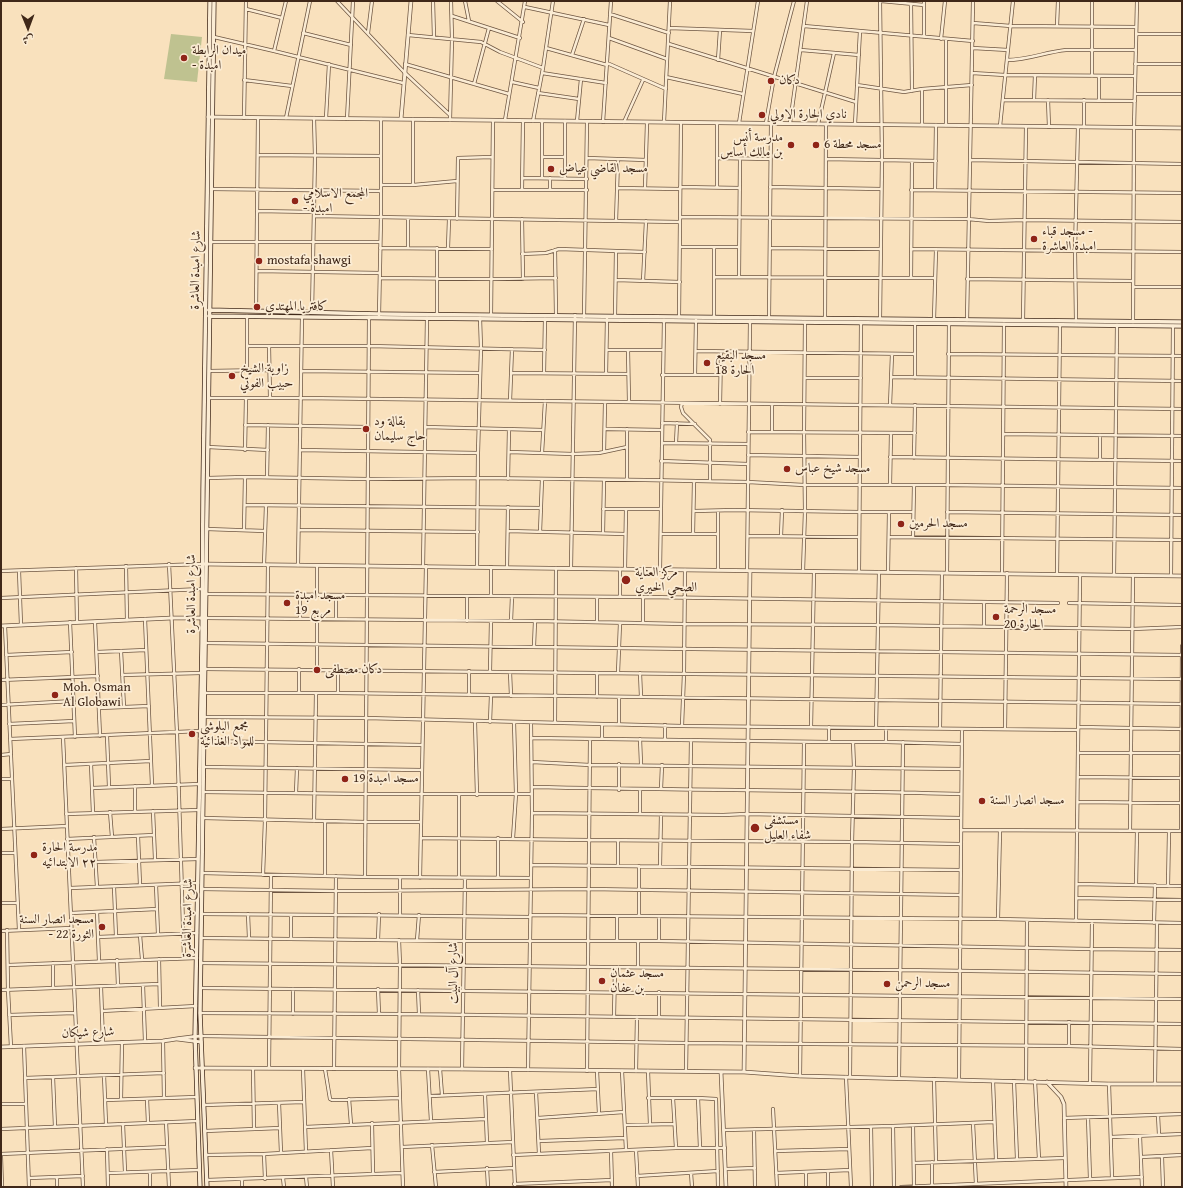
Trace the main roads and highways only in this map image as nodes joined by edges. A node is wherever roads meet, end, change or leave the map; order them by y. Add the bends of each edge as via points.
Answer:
1 (210, 1) edge
2 (214, 1) edge
3 (206, 310) junction
4 (211, 310) junction
5 (206, 315) junction
6 (328, 315) junction
7 (379, 315) junction
8 (211, 316) junction
9 (480, 316) junction
10 (575, 317) junction
11 (584, 317) junction
12 (664, 318) junction
13 (750, 319) junction
14 (805, 320) junction
15 (1004, 322) junction
16 (1182, 322) edge
17 (1156, 324) junction
18 (1182, 326) edge
19 (204, 618) junction
20 (202, 784) junction
21 (202, 838) junction
22 (199, 1163) junction
23 (206, 1163) junction
24 (200, 1187) edge
25 (207, 1187) edge

1 - 3 main road, شارع امبدة العاشرة
2 - 4 main road, شارع امبدة العاشرة
3 - 4 main road
3 - 5 main road, شارع امبدة العاشرة
4 - 6 main road via 312,312
4 - 8 main road, شارع امبدة العاشرة
5 - 8 main road
5 - 19 main road, شارع امبدة العاشرة via 202,564
6 - 7 main road
6 - 7 main road
6 - 8 main road
7 - 9 main road
7 - 9 main road
8 - 19 main road, شارع امبدة العاشرة via 207,594
9 - 10 main road via 545,319
9 - 10 main road
10 - 11 main road
11 - 12 main road
11 - 12 main road via 607,320
12 - 13 main road
12 - 13 main road via 679,316
13 - 14 main road
13 - 14 main road
14 - 15 main road
14 - 15 main road via 934,319
15 - 17 main road via 1060,325
15 - 17 main road via 1023,320
16 - 17 main road
17 - 18 main road
19 - 20 main road, شارع امبدة العاشرة via 200,731
19 - 20 main road, شارع امبدة العاشرة via 206,669
20 - 21 main road, شارع امبدة العاشرة via 199,810
20 - 21 main road, شارع امبدة العاشرة
21 - 22 main road, شارع امبدة العاشرة via 198,883 195,1036
21 - 23 main road, شارع امبدة العاشرة via 200,1013
22 - 23 main road
22 - 24 main road, شارع امبدة العاشرة
23 - 25 main road, شارع امبدة العاشرة

